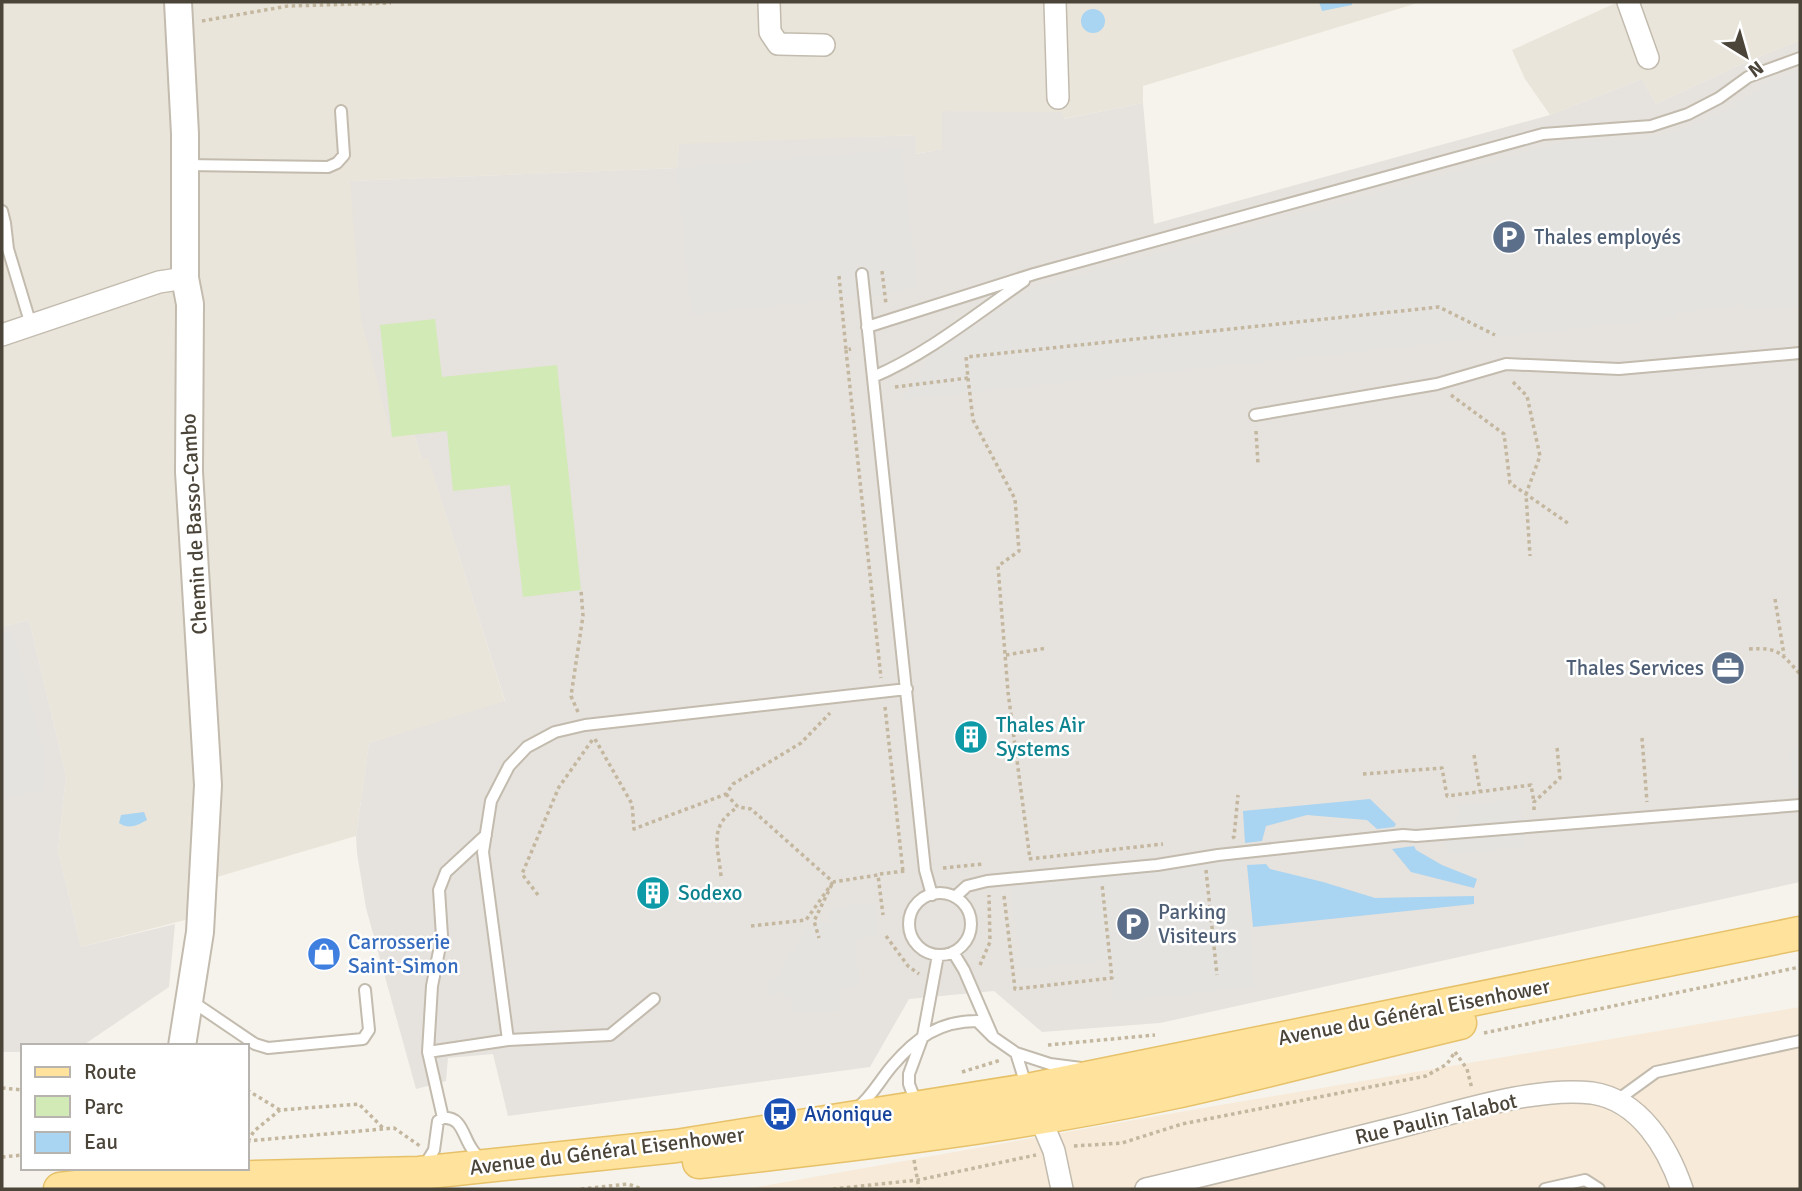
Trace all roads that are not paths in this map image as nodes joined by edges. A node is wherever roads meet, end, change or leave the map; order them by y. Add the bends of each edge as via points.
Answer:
1 (769, 2) edge
2 (1055, 2) edge
3 (1628, 2) edge
4 (179, 13) edge
5 (824, 45) dead end
6 (1648, 58) dead end
7 (1800, 58) edge
8 (1058, 99) dead end
9 (341, 111) dead end
10 (186, 165) junction
11 (2, 211) edge
12 (862, 274) dead end
13 (1034, 274) junction
14 (185, 278) junction
15 (31, 325) junction
16 (867, 327) junction
17 (2, 335) edge
18 (1800, 353) edge
19 (873, 377) junction
20 (1255, 415) dead end
21 (907, 689) junction
22 (1800, 805) edge
23 (486, 835) junction
24 (932, 895) junction
25 (955, 897) junction
26 (1800, 933) edge
27 (953, 952) junction
28 (1800, 952) edge
29 (938, 955) junction
30 (365, 990) dead end
31 (188, 999) junction
32 (654, 999) dead end
33 (923, 1036) junction
34 (993, 1037) junction
35 (508, 1040) junction
36 (1800, 1041) edge
37 (182, 1044) edge
38 (428, 1052) junction
39 (1016, 1054) junction
40 (1104, 1074) junction
41 (1616, 1101) junction
42 (1034, 1104) junction
43 (443, 1118) junction
44 (842, 1119) junction
45 (928, 1128) junction
46 (427, 1162) junction
47 (487, 1166) junction
48 (309, 1176) junction
49 (169, 1181) edge
50 (60, 1189) edge
51 (269, 1189) edge
52 (455, 1189) edge
53 (1062, 1189) edge
54 (1146, 1189) edge
55 (1545, 1189) edge
56 (1599, 1189) edge
57 (1682, 1189) edge

1 - 5 street via 770,32 778,44
2 - 8 street
3 - 6 street
4 - 10 street, Chemin de Basso-Cambo
7 - 13 lane via 1748,77 1688,114 1651,126 1544,134
9 - 10 lane via 344,155 328,167
10 - 14 street, Chemin de Basso-Cambo
11 - 15 lane via 8,249
12 - 16 lane
13 - 16 lane
13 - 19 lane via 937,341
14 - 15 street via 159,282
14 - 31 street, Chemin de Basso-Cambo via 190,304 189,472 208,785 200,932
15 - 17 street
16 - 19 lane
18 - 20 lane via 1619,369 1506,364 1437,384
19 - 21 lane
21 - 23 lane via 555,732 527,747 509,766 491,801
21 - 24 lane
22 - 25 lane via 1403,835 1002,880 967,886
23 - 35 lane via 483,852
23 - 38 lane via 446,872 439,890 442,936 432,986
24 - 25 lane
24 - 29 lane via 915,906 910,934 921,949
25 - 27 lane via 967,909 970,925 965,941
26 - 40 main road, Avenue du Général Eisenhower
27 - 29 lane
27 - 34 lane
28 - 42 main road, Avenue du Général Eisenhower via 1523,1008 1169,1094
29 - 33 lane
30 - 31 lane via 369,1031 363,1039 268,1048
31 - 37 street, Chemin de Basso-Cambo
32 - 35 lane via 610,1035
33 - 34 lane via 956,1021 977,1021
33 - 44 lane via 860,1107
33 - 45 lane via 909,1084
34 - 39 lane
35 - 38 lane
36 - 41 lane via 1656,1072
38 - 43 lane
39 - 40 lane
39 - 42 lane
40 - 42 main road
41 - 54 street, Rue Paulin Talabot via 1593,1093 1558,1093 1477,1108
41 - 57 street, Rue Paulin Talabot via 1652,1130
42 - 45 main road, Avenue du Général Eisenhower
42 - 45 main road, Avenue du Général Eisenhower
42 - 53 street via 1054,1151
43 - 46 lane via 438,1121
43 - 47 lane via 456,1121
44 - 45 main road, Avenue du Général Eisenhower
44 - 47 main road, Avenue du Général Eisenhower via 676,1146
45 - 52 main road, Avenue du Général Eisenhower via 794,1152
46 - 47 main road, Avenue du Général Eisenhower
46 - 48 main road, Avenue du Général Eisenhower
48 - 49 main road, Avenue du Général Eisenhower
48 - 51 main road, Avenue du Général Eisenhower
49 - 50 main road, Avenue du Général Eisenhower
55 - 56 lane via 1585,1180

